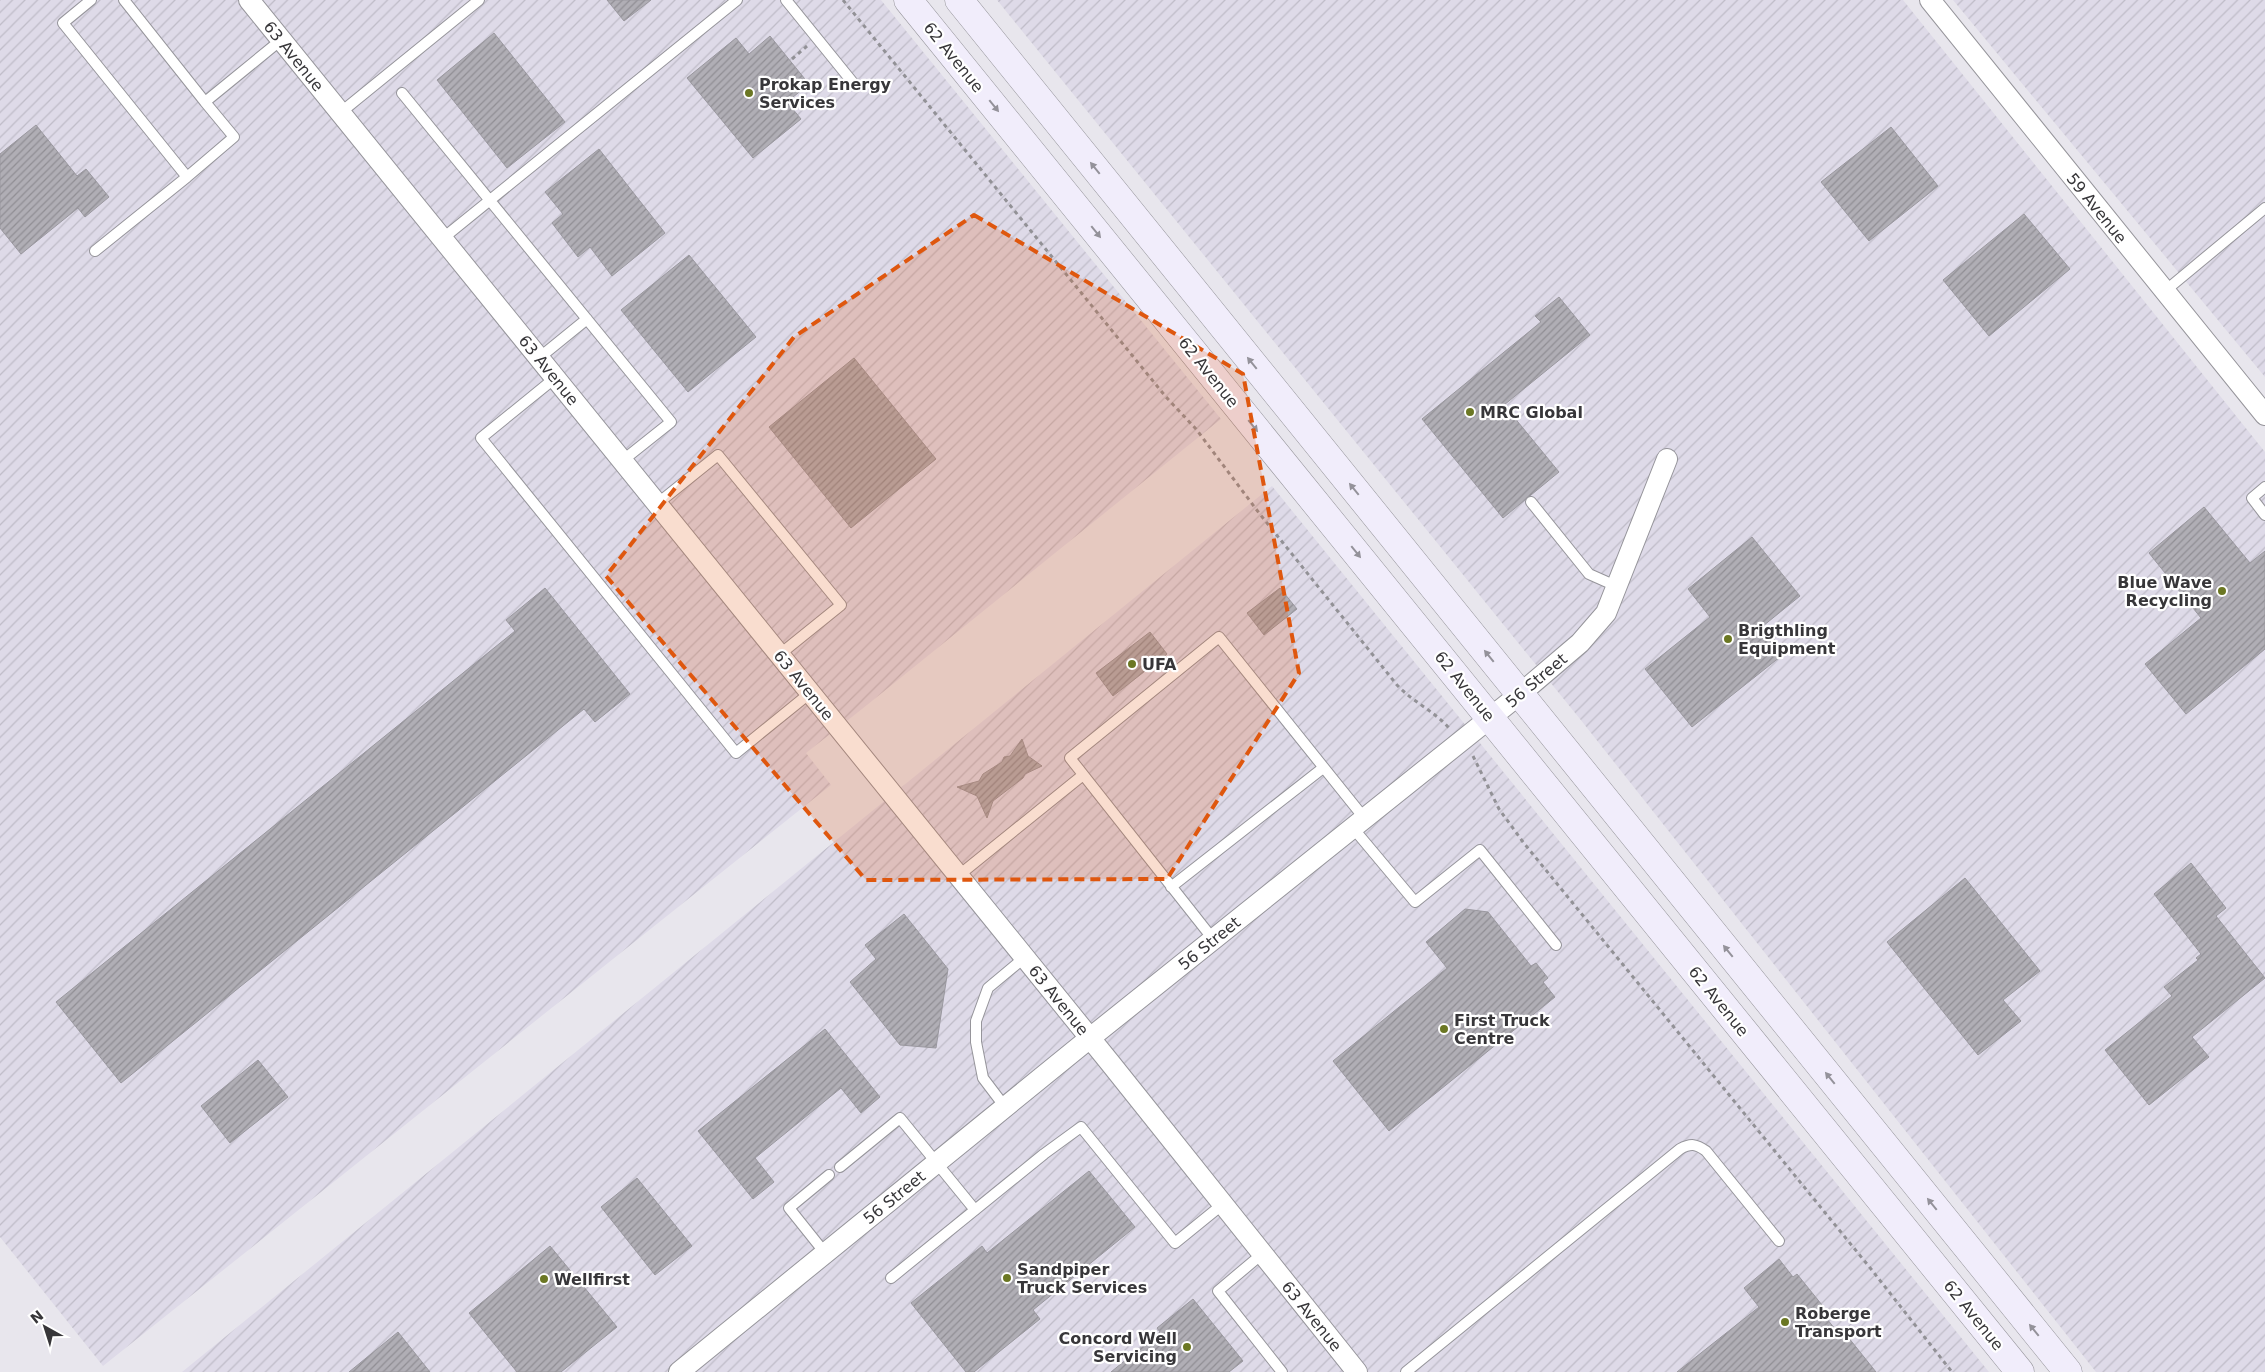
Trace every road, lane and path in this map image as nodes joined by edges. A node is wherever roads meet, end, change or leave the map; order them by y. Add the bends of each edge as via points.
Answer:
1 (92, 0) edge
2 (124, 0) edge
3 (249, 0) edge
4 (479, 0) edge
5 (737, 0) edge
6 (786, 0) edge
7 (843, 0) edge
8 (908, 0) edge
9 (959, 0) edge
10 (1930, 0) edge
11 (281, 40) junction
12 (854, 84) dead end
13 (402, 93) dead end
14 (205, 102) junction
15 (340, 112) junction
16 (187, 177) junction
17 (489, 201) junction
18 (2265, 208) edge
19 (442, 239) junction
20 (95, 251) dead end
21 (2165, 291) junction
22 (587, 319) junction
23 (539, 358) junction
24 (555, 378) junction
25 (2265, 415) edge
26 (1667, 460) dead end
27 (622, 461) junction
28 (2265, 487) edge
29 (1531, 502) dead end
30 (657, 504) junction
31 (2265, 514) edge
32 (1616, 586) junction
33 (779, 655) junction
34 (810, 693) junction
35 (1520, 694) junction
36 (1491, 718) junction
37 (1442, 720) dead end
38 (1477, 761) dead end
39 (1323, 768) junction
40 (1083, 775) junction
41 (1359, 823) junction
42 (958, 876) junction
43 (1171, 887) junction
44 (1213, 939) junction
45 (1556, 944) dead end
46 (1024, 958) junction
47 (1090, 1038) junction
48 (1005, 1107) junction
49 (937, 1163) junction
50 (840, 1167) dead end
51 (829, 1175) dead end
52 (1222, 1204) junction
53 (975, 1210) junction
54 (1779, 1241) dead end
55 (825, 1253) junction
56 (1262, 1254) junction
57 (891, 1278) dead end
58 (1350, 1370) edge
59 (679, 1372) edge
60 (1282, 1372) edge
61 (1406, 1372) edge
62 (1952, 1372) edge
63 (2020, 1372) edge
64 (2068, 1372) edge

1 - 16 lane via 63,23
2 - 14 lane
3 - 11 street, 63 Avenue
4 - 15 lane
5 - 17 lane
6 - 12 lane
7 - 37 path via 1166,397 1196,429 1397,685
8 -> 36 main road, 62 Avenue
35 -> 9 main road
10 - 21 street, 59 Avenue
11 - 14 lane
11 - 15 street, 63 Avenue
13 - 17 lane
14 - 16 lane via 234,137
15 - 19 street, 63 Avenue
16 - 20 lane
17 - 19 lane
17 - 22 lane
18 - 21 lane
19 - 23 street, 63 Avenue
21 - 25 street, 59 Avenue
22 - 23 lane
22 - 27 lane via 671,422
23 - 24 street, 63 Avenue
24 - 27 street, 63 Avenue
24 - 34 lane via 481,438 736,753
26 - 32 street, 56 Street
27 - 30 street, 63 Avenue
28 - 31 lane via 2252,498
29 - 32 lane via 1589,574
30 - 33 street, 63 Avenue
30 - 33 lane via 718,455 841,605
32 - 35 street, 56 Street via 1606,613 1580,643
33 - 34 street, 63 Avenue
34 - 42 street, 63 Avenue
35 - 36 street, 56 Street
64 -> 35 main road
36 - 41 street, 56 Street
36 - 63 main road, 62 Avenue
38 - 62 path via 1499,809 1523,842
39 - 40 lane via 1219,637 1070,758
39 - 41 lane
39 - 43 lane
40 - 42 lane
40 - 43 lane
41 - 44 street, 56 Street
41 - 45 lane via 1415,902 1480,850
42 - 46 street, 63 Avenue
43 - 44 lane
44 - 47 street, 56 Street
46 - 47 street, 63 Avenue
46 - 48 lane via 988,988 976,1021 976,1042 983,1078
47 - 48 street, 56 Street
47 - 52 street, 63 Avenue
48 - 49 street, 56 Street
49 - 50 lane via 900,1118
49 - 53 lane
49 - 55 street, 56 Street
51 - 55 lane via 789,1208
52 - 53 lane via 1175,1243 1081,1127
52 - 56 street, 63 Avenue
53 - 57 lane
54 - 61 lane via 1706,1152 1698,1146 1688,1145
55 - 59 street, 56 Street
56 - 58 street, 63 Avenue
56 - 60 lane via 1218,1291

